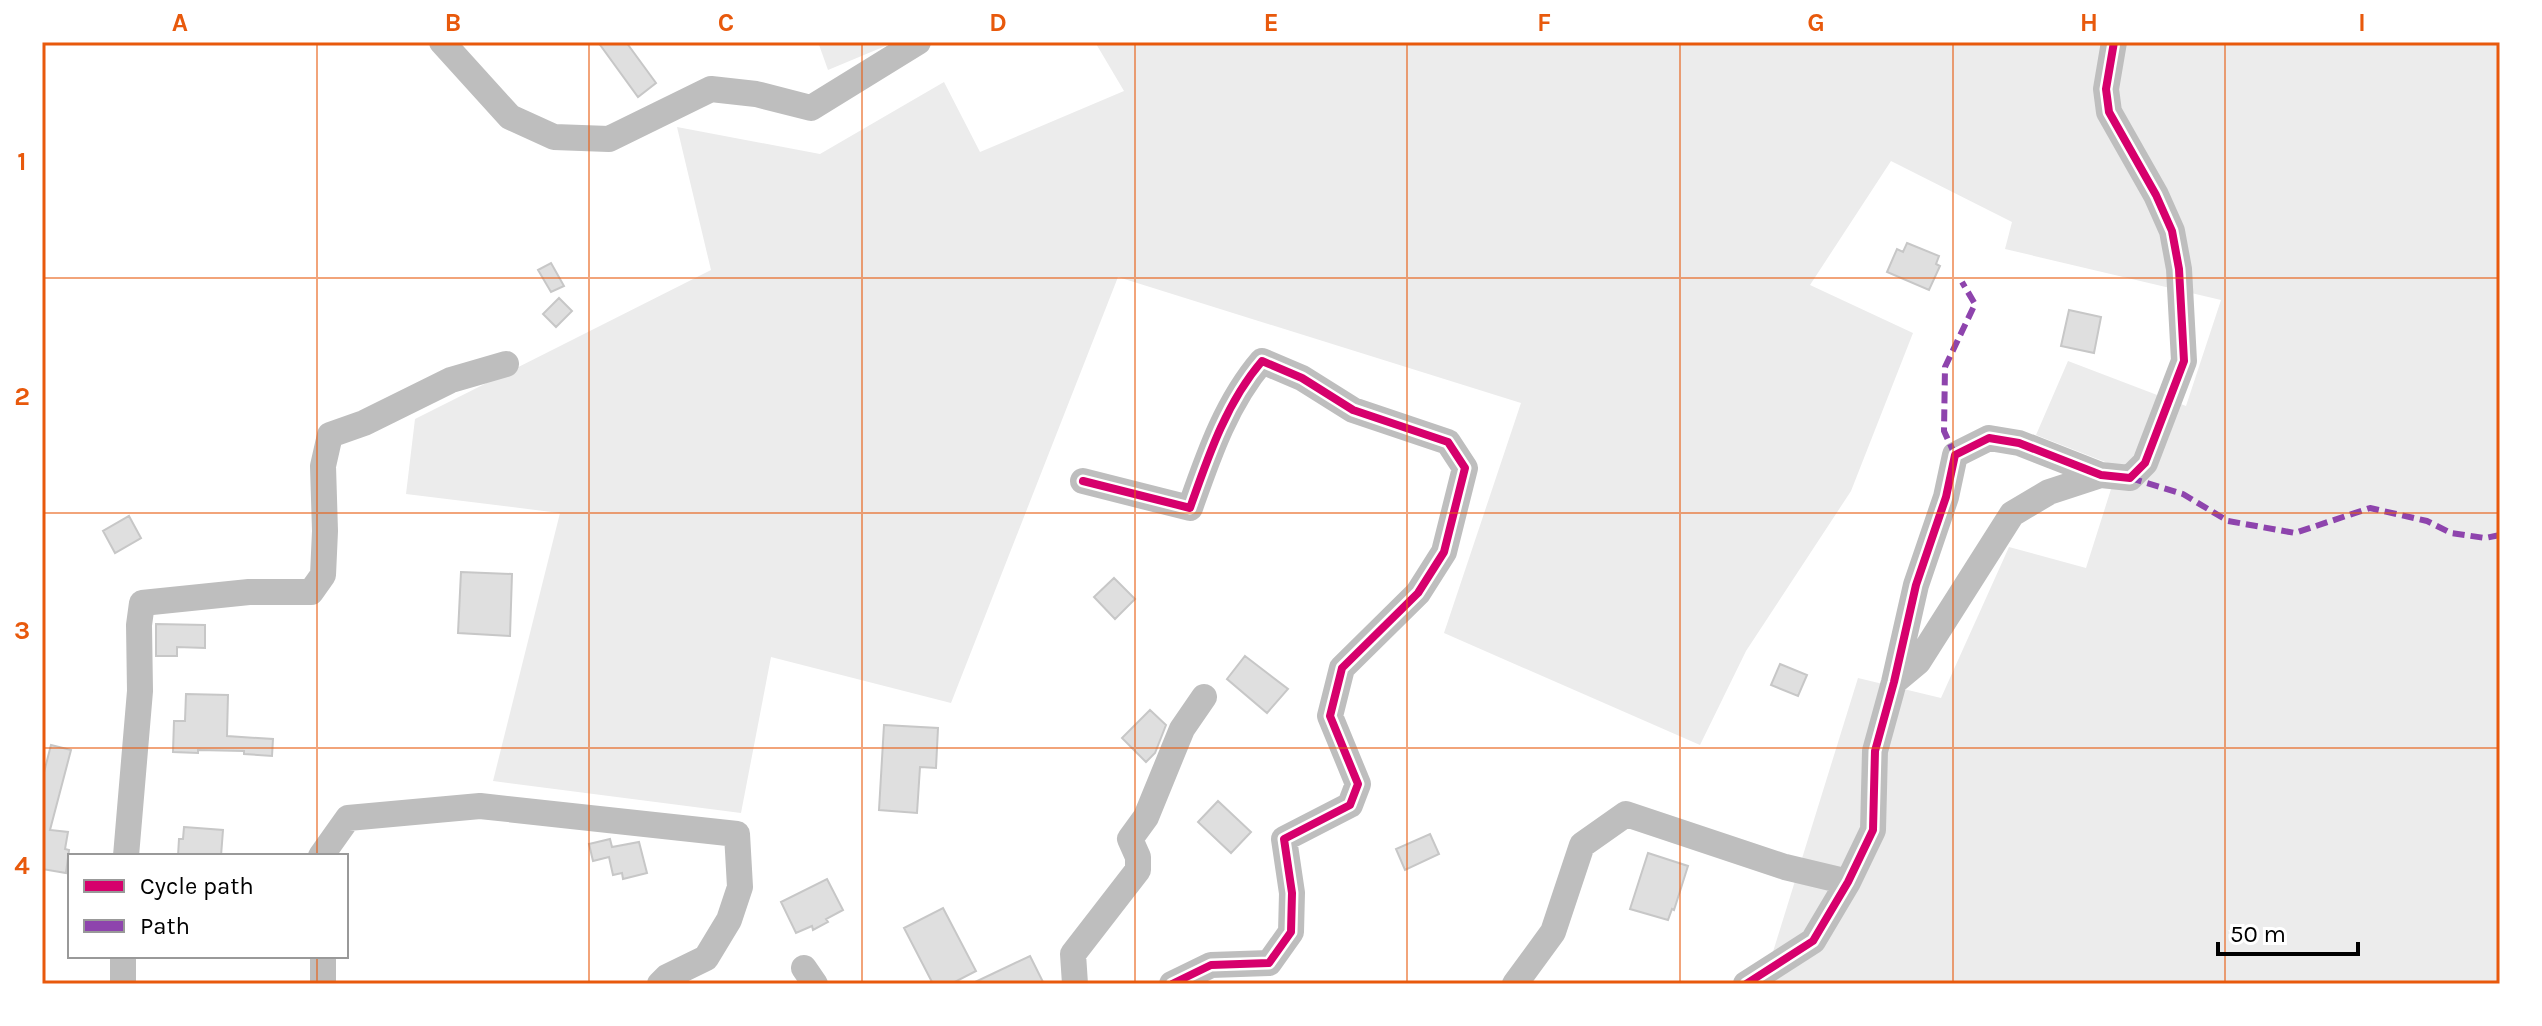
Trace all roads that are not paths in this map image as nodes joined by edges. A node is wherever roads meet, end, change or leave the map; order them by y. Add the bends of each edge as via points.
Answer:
1 (442, 42) edge
2 (918, 42) edge
3 (2114, 42) edge
4 (506, 364) dead end
5 (2101, 475) junction
6 (1083, 481) dead end
7 (1894, 682) junction
8 (1204, 697) dead end
9 (126, 854) edge
10 (322, 854) edge
11 (1848, 882) junction
12 (123, 958) edge
13 (323, 958) edge
14 (1211, 965) junction
15 (123, 984) edge
16 (323, 984) edge
17 (660, 984) edge
18 (1075, 984) edge
19 (1172, 984) edge
20 (1241, 984) edge
21 (1515, 984) edge
22 (1746, 984) edge

1 - 2 street via 510,117 554,137 609,139 711,89 811,108
3 - 5 street via 2106,89 2109,112 2172,231 2184,361 2145,463 2130,478
4 - 9 street via 451,380 330,435 323,466 323,575 311,592 249,592 142,603
5 - 7 street via 2049,492 2012,514 1918,662
5 - 7 street via 2019,443 1989,438 1955,455
6 - 14 street via 1190,508 1223,424 1244,382 1262,361 1353,410 1448,442 1465,468 1444,552 1418,593 1342,668 1330,716 1358,784 1350,805 1284,839 1291,932 1269,963
7 - 11 street via 1875,751 1873,830
8 - 18 street via 1182,729 1146,817 1130,839 1138,870 1073,954
10 - 17 street via 348,818 480,806 737,834 740,887 729,920 706,958
11 - 21 street via 1785,867 1626,814 1582,845 1553,932
11 - 22 street via 1813,941
12 - 15 street
13 - 16 street
14 - 19 street
14 - 20 street

